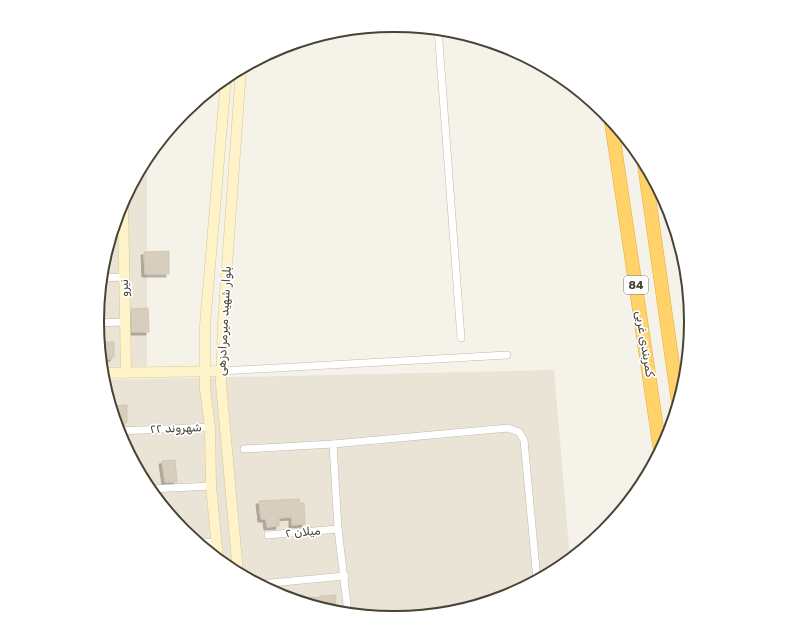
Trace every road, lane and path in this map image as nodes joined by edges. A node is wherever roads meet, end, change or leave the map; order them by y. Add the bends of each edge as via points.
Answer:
1 (438, 35) edge
2 (239, 77) edge
3 (225, 87) edge
4 (613, 132) edge
5 (646, 179) edge
6 (123, 222) edge
7 (119, 232) edge
8 (123, 232) junction
9 (123, 277) junction
10 (108, 278) edge
11 (124, 322) junction
12 (104, 323) edge
13 (461, 338) dead end
14 (507, 355) dead end
15 (205, 370) junction
16 (222, 371) junction
17 (126, 372) junction
18 (109, 373) edge
19 (676, 387) edge
20 (210, 427) junction
21 (126, 431) edge
22 (658, 439) edge
23 (333, 444) junction
24 (244, 449) dead end
25 (211, 486) junction
26 (158, 489) edge
27 (338, 529) junction
28 (268, 535) dead end
29 (217, 542) junction
30 (207, 543) edge
31 (218, 551) edge
32 (237, 565) edge
33 (536, 573) edge
34 (344, 576) junction
35 (270, 583) edge
36 (347, 607) edge

1 - 13 street
2 - 16 main road, بلوار شهید میرمرادزهی
3 - 15 main road, بلوار شهید میرمرادزهی via 205,325
4 - 22 highway, کمربندی غربی / 84
5 - 19 highway, کمربندی غربی / 84
6 - 8 main road, نیرو
7 - 8 street
8 - 9 main road, نیرو
9 - 10 street
9 - 11 main road, نیرو
11 - 12 street
11 - 17 main road, نیرو
14 - 16 street
15 - 16 main road
15 - 17 main road
15 - 20 main road, بلوار شهید میرمرادزهی
16 - 32 main road, بلوار شهید میرمرادزهی
17 - 18 main road
20 - 21 street, شهروند ۲۲
20 - 25 main road, بلوار شهید میرمرادزهی
23 - 24 street
23 - 27 street
23 - 33 street via 508,428 519,432 524,440
25 - 26 street
25 - 29 main road, بلوار شهید میرمرادزهی
27 - 28 street, میلان ۲
27 - 34 street
29 - 30 street
29 - 31 main road, بلوار شهید میرمرادزهی
34 - 35 street
34 - 36 street

